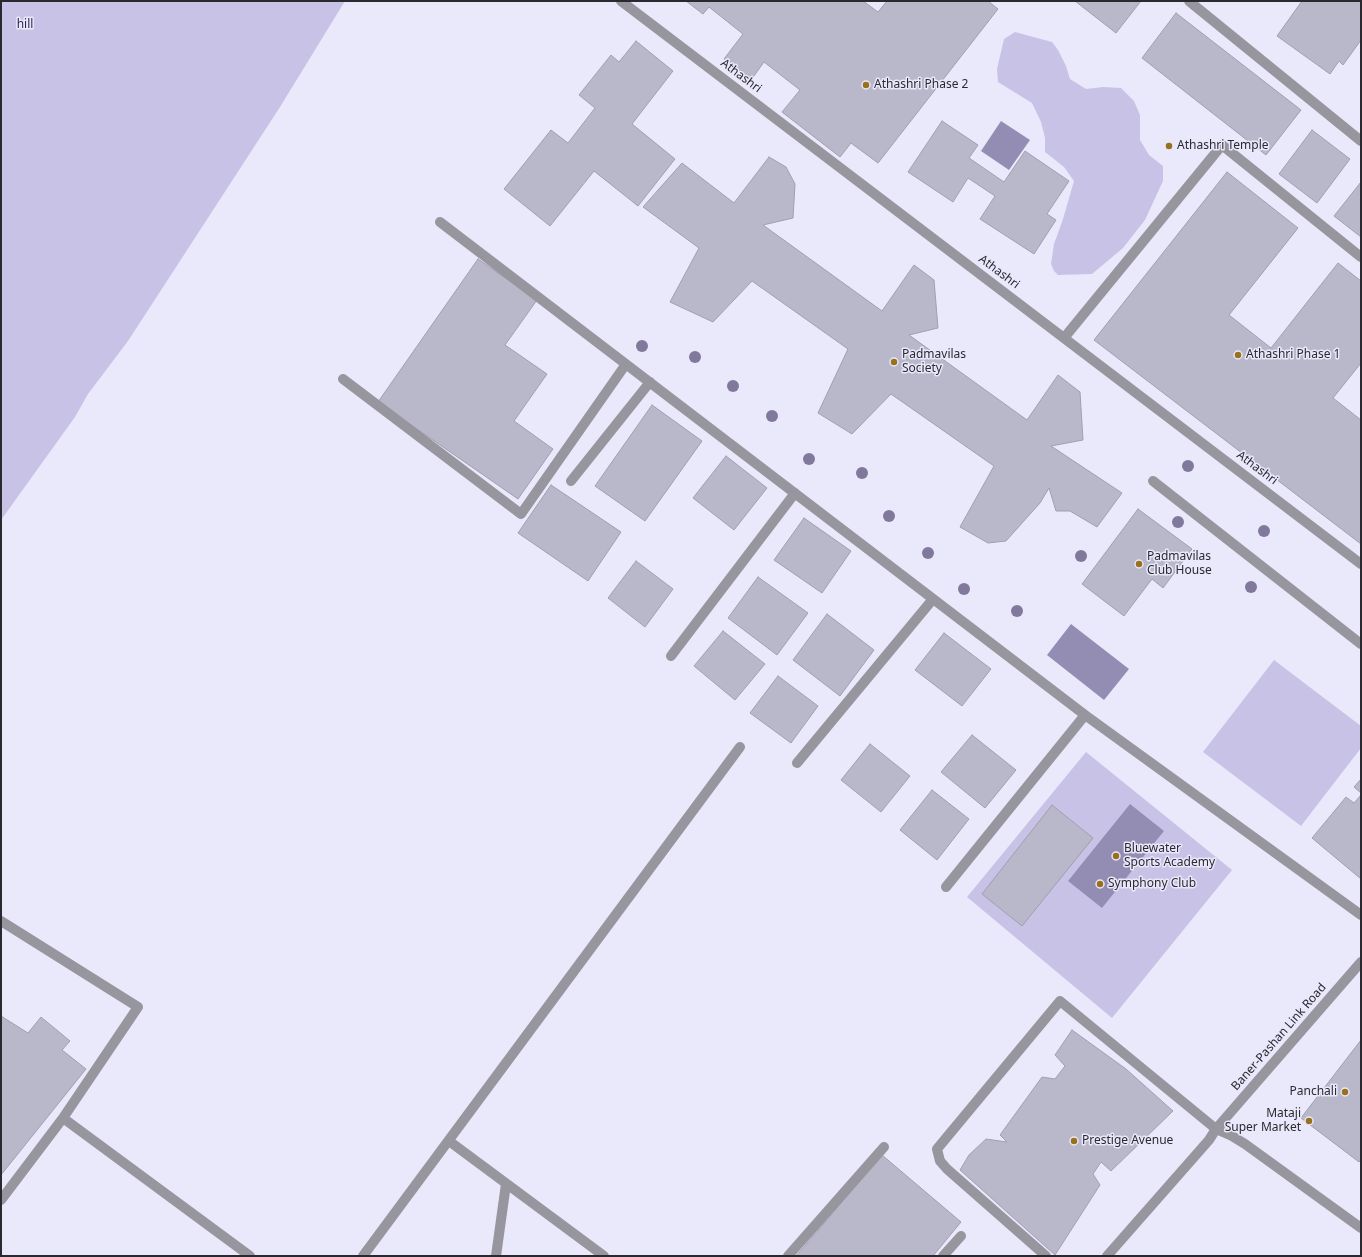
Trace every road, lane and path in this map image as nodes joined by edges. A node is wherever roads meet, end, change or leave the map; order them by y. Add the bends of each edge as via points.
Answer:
1 (621, 1) edge
2 (1189, 1) edge
3 (1361, 141) edge
4 (440, 222) dead end
5 (1361, 257) edge
6 (1064, 338) junction
7 (626, 364) junction
8 (344, 379) dead end
9 (650, 382) junction
10 (571, 481) dead end
11 (1153, 481) dead end
12 (795, 493) junction
13 (1361, 564) edge
14 (933, 599) junction
15 (1361, 644) edge
16 (671, 656) dead end
17 (1085, 715) junction
18 (740, 747) dead end
19 (797, 763) dead end
20 (946, 887) dead end
21 (1361, 915) edge
22 (1, 921) edge
23 (1361, 962) edge
24 (63, 1118) junction
25 (1216, 1129) junction
26 (449, 1141) junction
27 (884, 1147) dead end
28 (506, 1184) junction
29 (1, 1200) edge
30 (1361, 1228) edge
31 (961, 1236) dead end
32 (250, 1256) edge
33 (363, 1256) edge
34 (496, 1256) edge
35 (604, 1256) edge
36 (788, 1256) edge
37 (943, 1256) edge
38 (1046, 1256) edge
39 (1108, 1256) edge

1 - 6 street, Athashri
2 - 3 street
4 - 7 street
5 - 6 street via 1222,145
6 - 13 street, Athashri
7 - 8 street via 521,514
7 - 9 street
9 - 10 street
9 - 12 street
11 - 15 street
12 - 14 street
12 - 16 street
14 - 17 street
14 - 19 street
17 - 20 street
17 - 21 street
18 - 26 street
22 - 24 street via 138,1007
23 - 25 street, Baner-Pashan Link Road
24 - 29 street
24 - 32 street
25 - 30 street via 1245,1144
25 - 38 street via 1060,1001 937,1150 940,1161 947,1169
25 - 39 street, Baner-Pashan Link Road
26 - 28 street
26 - 33 street
27 - 36 street
28 - 34 street
28 - 35 street
31 - 37 street

